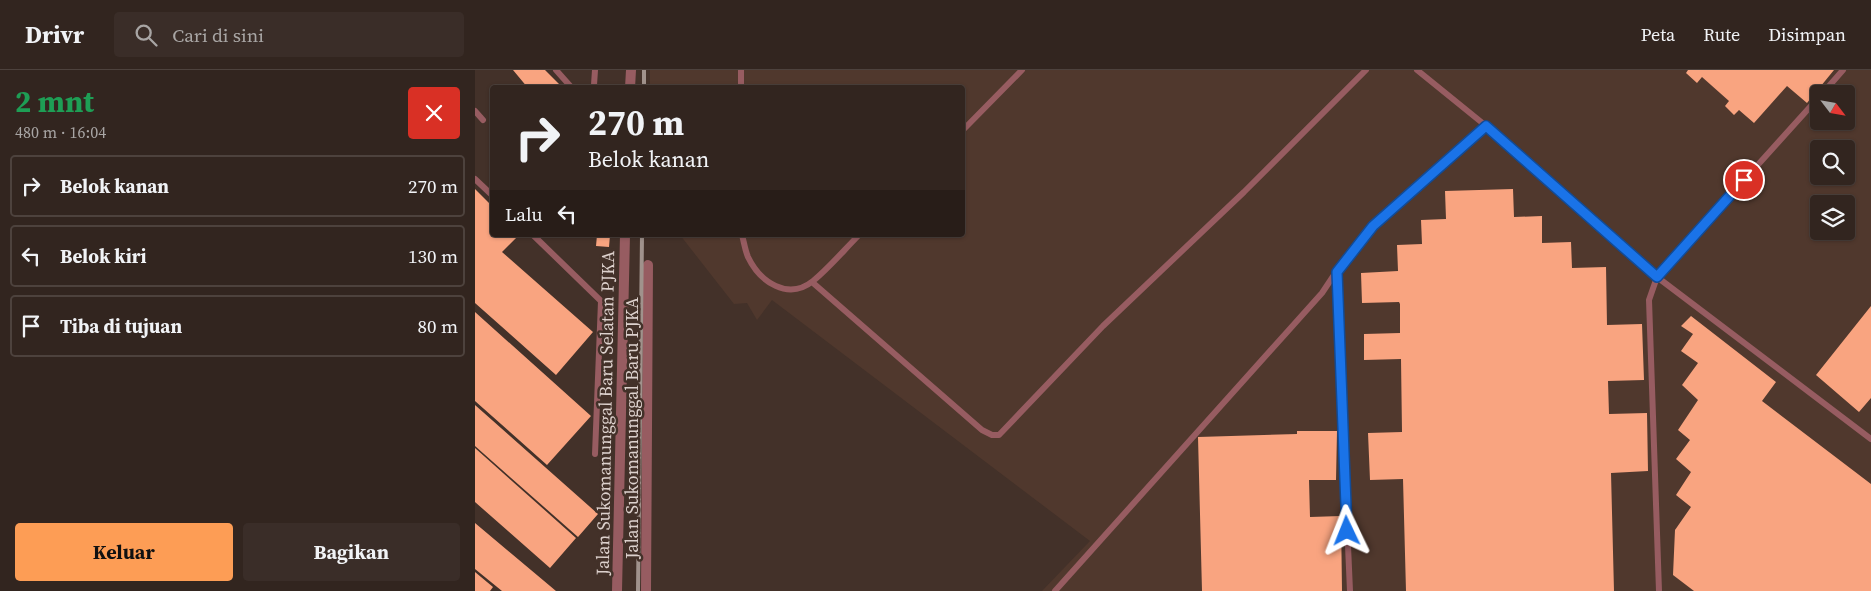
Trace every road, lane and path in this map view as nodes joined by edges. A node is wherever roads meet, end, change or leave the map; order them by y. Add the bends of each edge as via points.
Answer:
1 (556, 70) edge
2 (595, 70) edge
3 (631, 70) edge
4 (741, 70) edge
5 (1022, 70) edge
6 (1366, 70) edge
7 (1417, 70) edge
8 (1843, 70) edge
9 (568, 85) edge
10 (594, 85) edge
11 (630, 85) edge
12 (741, 85) edge
13 (1830, 85) edge
14 (1810, 107) edge
15 (475, 111) edge
16 (483, 120) dead end
17 (1486, 126) junction
18 (965, 128) edge
19 (475, 179) edge
20 (490, 193) edge
21 (535, 237) edge
22 (625, 237) edge
23 (743, 237) edge
24 (857, 237) edge
25 (648, 265) dead end
26 (1337, 272) junction
27 (1657, 277) junction
28 (812, 282) junction
29 (1871, 439) edge
30 (595, 454) dead end
31 (1661, 590) edge
32 (617, 591) edge
33 (646, 591) edge
34 (1055, 591) edge
35 (1349, 591) edge

1 - 9 lane
2 - 10 lane
3 - 11 street
4 - 12 lane
5 - 18 lane
6 - 28 lane via 1103,326 999,435 982,430
7 - 17 lane
8 - 13 lane
14 - 27 lane
15 - 16 lane
17 - 26 lane via 1373,226
17 - 27 lane
19 - 20 lane
21 - 30 lane via 601,301
22 - 32 street, Jalan Sukomanunggal Baru Selatan PJKA
23 - 28 lane via 749,258 767,282 794,291
24 - 28 lane
25 - 33 street, Jalan Sukomanunggal Baru PJKA
26 - 34 lane via 1288,332
26 - 35 lane
27 - 29 lane
27 - 31 lane via 1649,300

